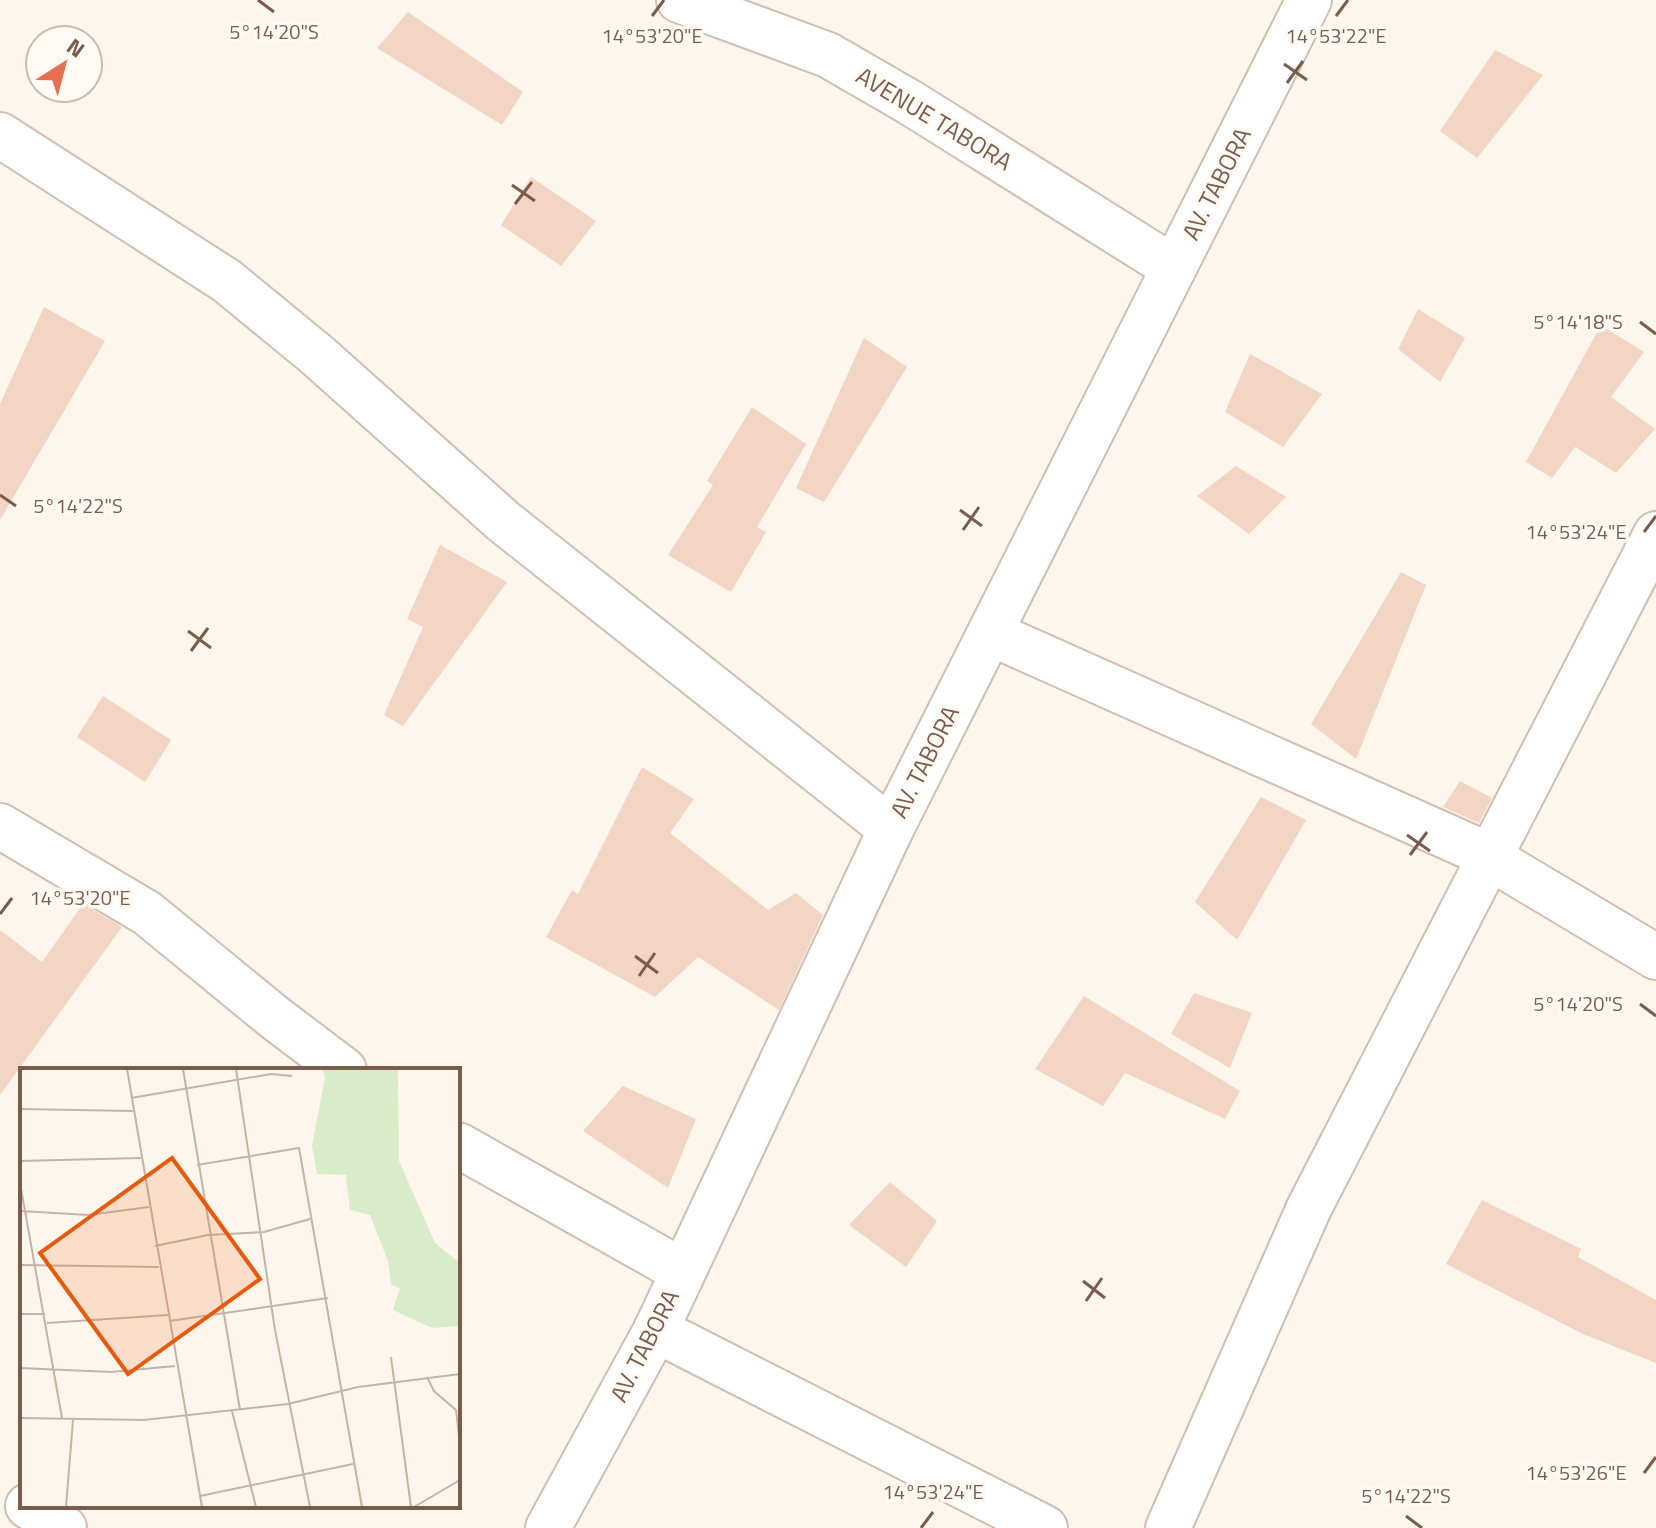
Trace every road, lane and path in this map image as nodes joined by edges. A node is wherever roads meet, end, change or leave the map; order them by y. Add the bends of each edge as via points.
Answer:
1 (679, 0) edge
2 (1309, 0) edge
3 (0, 135) edge
4 (1174, 268) junction
5 (1656, 534) edge
6 (990, 633) junction
7 (0, 826) edge
8 (891, 829) junction
9 (1489, 856) junction
10 (1656, 957) edge
11 (341, 1068) edge
12 (460, 1146) edge
13 (682, 1271) junction
14 (656, 1330) junction
15 (0, 1488) edge
16 (20, 1501) edge
17 (31, 1508) edge
18 (64, 1528) edge
19 (548, 1528) edge
20 (1045, 1528) edge
21 (1168, 1528) edge

1 - 4 street, AVENUE TABORA via 828,55
2 - 4 street, AV. TABORA
3 - 8 street via 227,281 503,521
4 - 6 street, AV. TABORA
5 - 9 street
6 - 8 street, AV. TABORA
6 - 9 street
7 - 11 street via 147,913
8 - 13 street, AV. TABORA
9 - 10 street
9 - 21 street via 1309,1208
12 - 13 street
13 - 14 street, AV. TABORA
14 - 19 street, AV. TABORA
14 - 20 street
15 - 16 street
17 - 18 street

